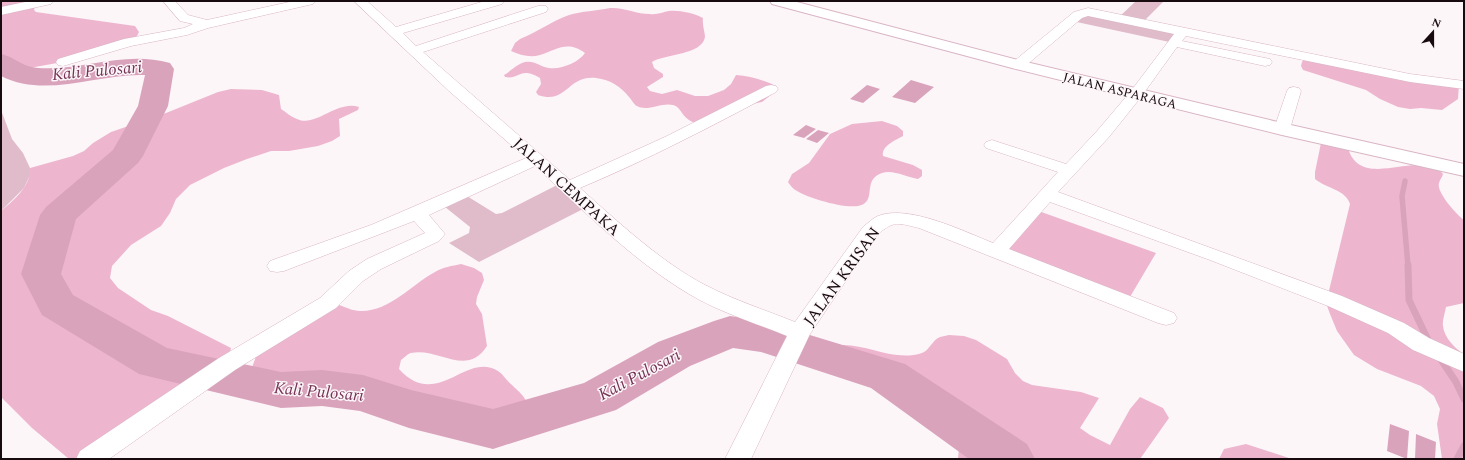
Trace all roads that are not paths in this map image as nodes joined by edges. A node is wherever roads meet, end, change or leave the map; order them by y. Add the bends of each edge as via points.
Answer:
1 (47, 1) edge
2 (169, 1) edge
3 (309, 1) edge
4 (360, 1) edge
5 (498, 1) edge
6 (777, 1) edge
7 (542, 10) dead end
8 (1, 12) edge
9 (1072, 21) junction
10 (207, 24) junction
11 (1183, 31) junction
12 (394, 32) junction
13 (1174, 43) junction
14 (414, 50) junction
15 (63, 62) dead end
16 (1265, 62) dead end
17 (1018, 65) junction
18 (1464, 85) edge
19 (772, 89) dead end
20 (1294, 90) dead end
21 (1136, 94) junction
22 (1282, 129) junction
23 (992, 145) dead end
24 (536, 159) junction
25 (1068, 170) junction
26 (1464, 170) edge
27 (568, 187) junction
28 (1046, 194) junction
29 (417, 213) junction
30 (996, 251) junction
31 (277, 266) dead end
32 (1166, 318) dead end
33 (794, 345) junction
34 (1460, 362) edge
35 (89, 459) edge
36 (738, 459) edge

1 - 8 street
2 - 10 street via 184,18
3 - 10 street
4 - 12 street, JALAN CEMPAKA
5 - 12 street
6 - 17 street, JALAN ASPARAGA
7 - 14 street
9 - 11 street via 1082,13 1096,13
9 - 13 street
9 - 17 street
10 - 15 street via 187,31 134,40
11 - 13 street
11 - 18 street via 1410,78
12 - 14 street, JALAN CEMPAKA
13 - 16 street
13 - 21 street
14 - 24 street, JALAN CEMPAKA
17 - 21 street, JALAN ASPARAGA
19 - 27 street via 615,168
20 - 22 street
21 - 22 street, JALAN ASPARAGA
21 - 25 street via 1103,134
22 - 26 street, JALAN ASPARAGA
23 - 25 street
24 - 27 street, JALAN CEMPAKA
24 - 29 street
25 - 28 street
27 - 33 street, JALAN CEMPAKA via 624,237 667,270
28 - 30 street
28 - 34 street via 1335,301 1396,328 1421,344
29 - 31 street
29 - 35 street via 434,232 432,237 374,264 356,276 328,303 227,364
30 - 32 street, JALAN KRISAN
30 - 33 street, JALAN KRISAN via 924,223 899,218 883,220 870,231 829,288
33 - 36 street, JALAN KRISAN

